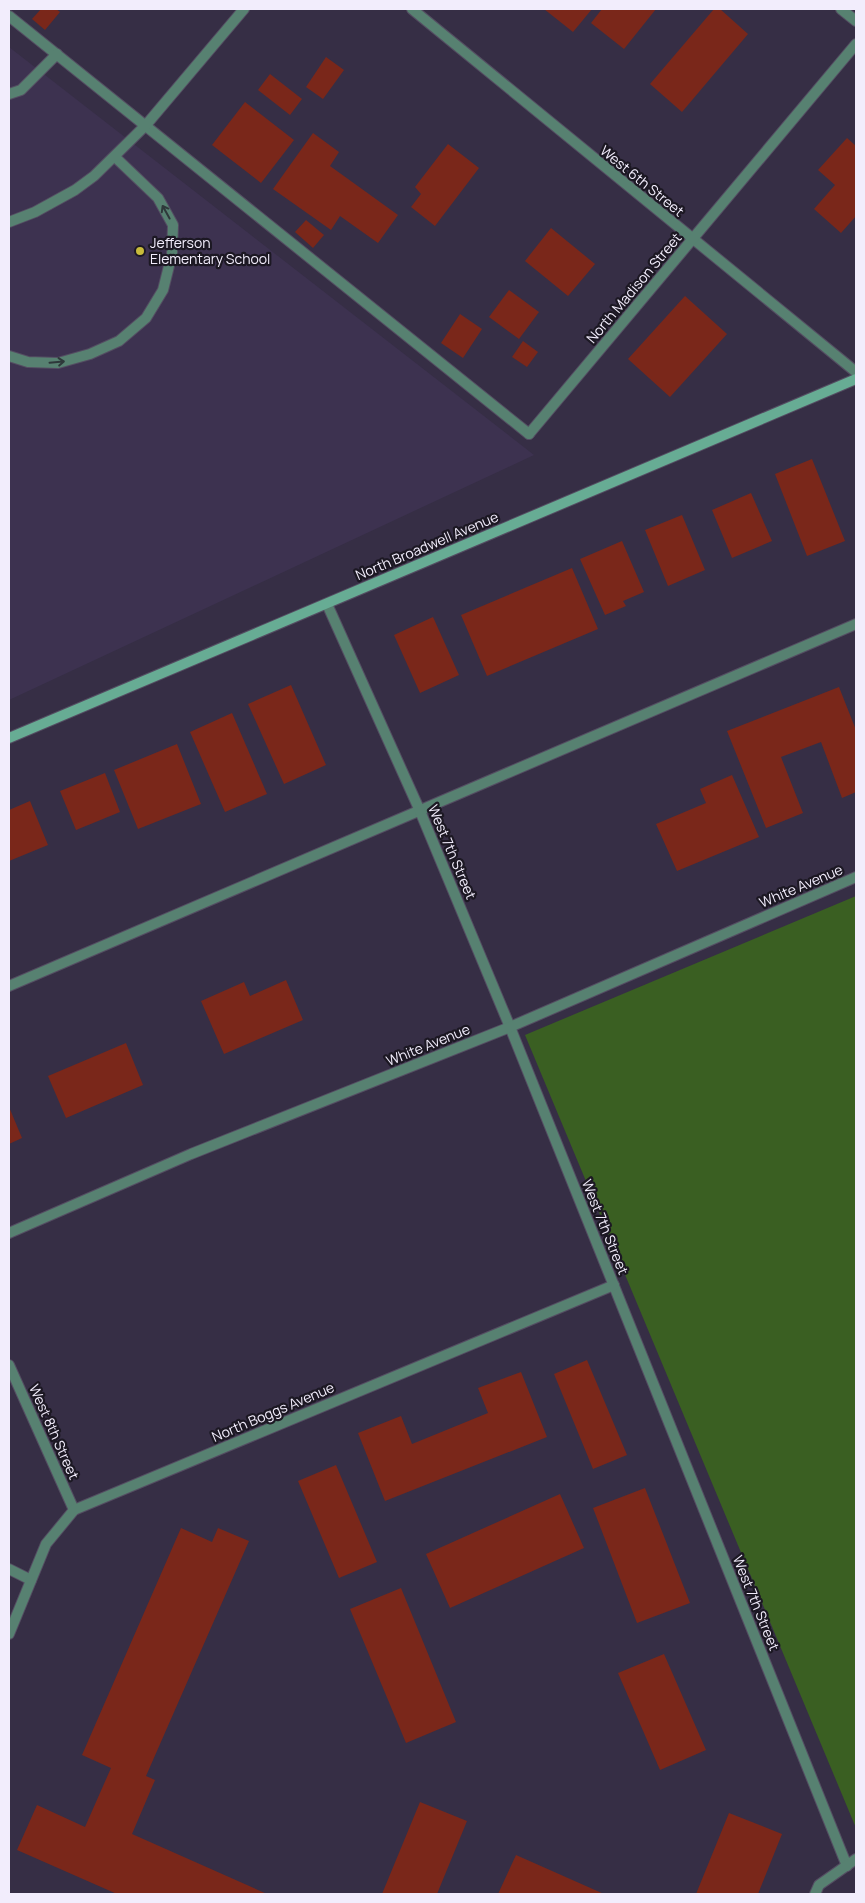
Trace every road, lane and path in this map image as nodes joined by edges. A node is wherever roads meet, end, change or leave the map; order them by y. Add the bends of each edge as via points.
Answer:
1 (244, 9) edge
2 (412, 9) edge
3 (841, 9) edge
4 (9, 16) edge
5 (856, 21) edge
6 (856, 44) edge
7 (57, 54) junction
8 (9, 94) edge
9 (146, 125) junction
10 (115, 157) junction
11 (9, 222) edge
12 (692, 240) junction
13 (9, 356) edge
14 (856, 372) edge
15 (856, 379) edge
16 (327, 604) junction
17 (856, 624) edge
18 (9, 738) edge
19 (420, 811) junction
20 (856, 877) edge
21 (9, 986) edge
22 (510, 1027) junction
23 (9, 1234) edge
24 (614, 1285) junction
25 (9, 1365) edge
26 (74, 1510) junction
27 (9, 1569) edge
28 (31, 1580) junction
29 (9, 1634) edge
30 (856, 1859) edge
31 (847, 1866) junction
32 (815, 1894) edge

1 - 9 street
2 - 12 street, West 6th Street
3 - 5 street
4 - 7 street
6 - 12 street, North Madison Street
7 - 8 street via 21,90
7 - 9 street
9 - 10 street
9 - 12 street, North Madison Street via 530,434
10 - 11 street via 74,190 35,212
13 -> 10 street via 28,362 58,363 90,354 118,341 146,318 163,290 172,254 173,225 158,198
12 - 14 street, West 6th Street
15 - 16 main road, North Broadwell Avenue
16 - 18 main road, North Broadwell Avenue
16 - 19 street, West 7th Street
17 - 19 street
19 - 21 street
19 - 22 street, West 7th Street
20 - 22 street, White Avenue
22 - 23 street, White Avenue via 191,1154
22 - 24 street, West 7th Street
24 - 26 street, North Boggs Avenue
24 - 31 street, West 7th Street
25 - 26 street, West 8th Street
26 - 28 street, North Boggs Avenue via 46,1544
27 - 28 street
28 - 29 street, North Boggs Avenue
30 - 31 street
31 - 32 street via 819,1885

